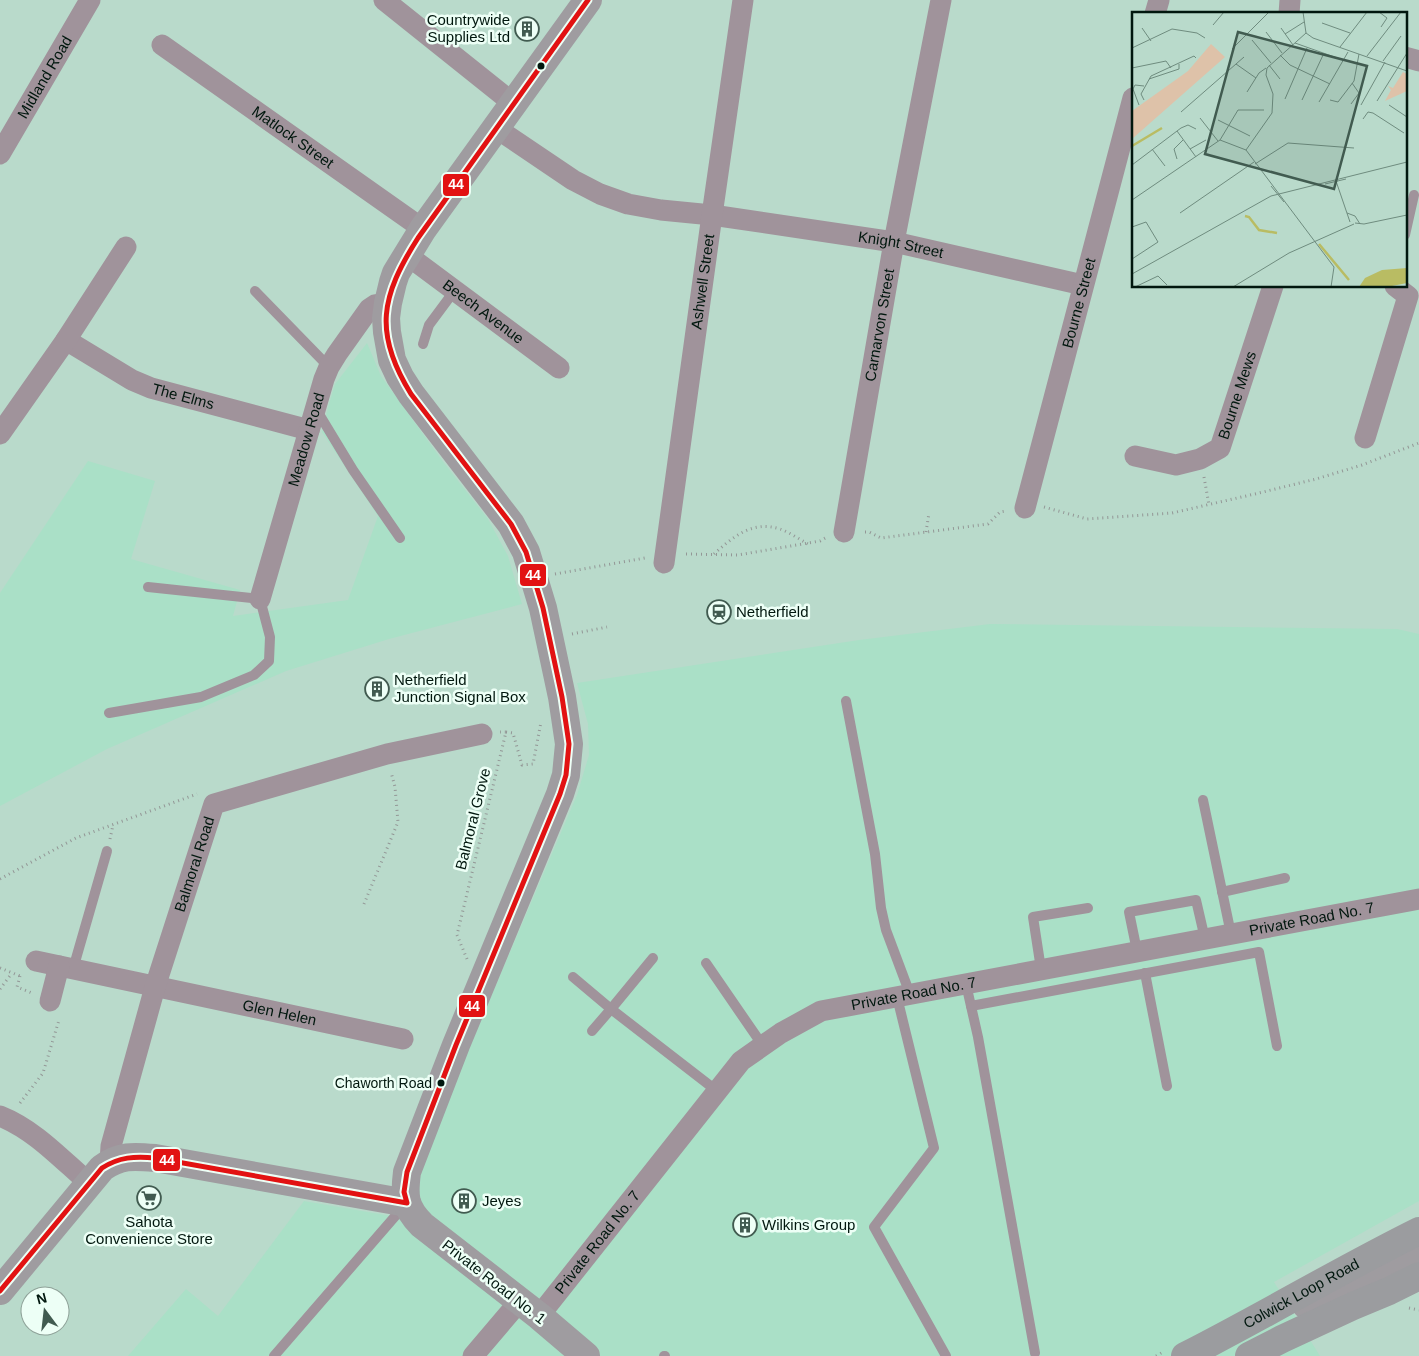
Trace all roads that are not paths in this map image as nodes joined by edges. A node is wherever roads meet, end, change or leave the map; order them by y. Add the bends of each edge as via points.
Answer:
1 (90, 0) edge
2 (384, 0) edge
3 (588, 0) edge
4 (744, 0) edge
5 (941, 0) edge
6 (1151, 0) edge
7 (1159, 0) edge
8 (162, 45) dead end
9 (1406, 56) edge
10 (1419, 61) edge
11 (1132, 102) edge
12 (514, 104) junction
13 (496, 128) junction
14 (0, 154) edge
15 (1414, 195) dead end
16 (712, 215) junction
17 (422, 229) junction
18 (1406, 231) edge
19 (894, 242) junction
20 (126, 248) dead end
21 (407, 255) junction
22 (1083, 285) junction
23 (1271, 288) edge
24 (1398, 288) edge
25 (455, 290) junction
26 (255, 291) dead end
27 (387, 310) junction
28 (66, 340) junction
29 (423, 344) dead end
30 (329, 367) junction
31 (559, 368) dead end
32 (316, 408) junction
33 (310, 430) junction
34 (0, 434) edge
35 (1365, 438) dead end
36 (1135, 456) dead end
37 (1025, 508) dead end
38 (844, 532) dead end
39 (400, 538) dead end
40 (664, 563) dead end
41 (148, 586) dead end
42 (260, 600) junction
43 (846, 701) dead end
44 (109, 712) dead end
45 (482, 734) road end
46 (1203, 800) dead end
47 (107, 851) dead end
48 (1286, 878) dead end
49 (1222, 892) junction
50 (1419, 899) edge
51 (1088, 908) dead end
52 (1231, 934) junction
53 (1205, 939) junction
54 (1137, 952) junction
55 (652, 958) dead end
56 (36, 961) dead end
57 (706, 963) dead end
58 (66, 967) junction
59 (1041, 969) junction
60 (1145, 973) junction
61 (573, 977) dead end
62 (966, 984) junction
63 (156, 987) junction
64 (904, 995) junction
65 (971, 1006) junction
66 (55, 1009) road end
67 (611, 1009) junction
68 (592, 1031) dead end
69 (403, 1039) dead end
70 (763, 1046) junction
71 (1277, 1046) dead end
72 (1167, 1086) dead end
73 (717, 1091) junction
74 (4, 1118) edge
75 (110, 1163) junction
76 (89, 1184) junction
77 (407, 1203) junction
78 (1417, 1251) edge
79 (0, 1291) edge
80 (529, 1309) junction
81 (1035, 1353) dead end
82 (274, 1356) edge
83 (473, 1356) edge
84 (586, 1356) edge
85 (946, 1356) edge
86 (1185, 1356) edge
87 (1206, 1356) edge
88 (1249, 1356) edge

1 - 14 street, Midland Road
2 - 12 street
3 - 12 street
4 - 16 street, Ashwell Street
5 - 19 street, Carnarvon Street
6 - 7 street
8 - 17 street, Matlock Street
9 - 10 street
11 - 22 street, Bourne Street
12 - 13 street
13 - 16 street, Knight Street via 573,180 600,194 628,204
13 - 17 street
15 - 18 lane
16 - 19 street, Knight Street
16 - 40 street, Ashwell Street
17 - 21 street
19 - 22 street, Knight Street
19 - 38 street, Carnarvon Street
20 - 28 street
21 - 25 street, Beech Avenue
21 - 27 street via 396,272
22 - 37 street, Bourne Street
23 - 36 street, Bourne Mews via 1220,448 1200,460 1176,464
24 - 35 street via 1408,296
25 - 29 lane via 428,325
25 - 31 street, Beech Avenue
26 - 30 lane
27 - 30 street, Meadow Road via 375,305 369,309
27 - 77 street via 392,360 400,377 511,524 526,552 543,608 554,722 569,744 566,775 560,794 409,1166 404,1192
28 - 33 street, The Elms via 151,388
28 - 34 street
30 - 32 street, Meadow Road
32 - 33 street, Meadow Road
32 - 39 lane via 353,470
33 - 42 street, Meadow Road
41 - 42 lane
42 - 44 lane via 270,637 268,661 254,675 201,697
43 - 64 lane via 875,854 881,908
45 - 63 street, Balmoral Road via 387,754 214,804
46 - 49 lane
47 - 58 lane
48 - 49 lane
49 - 52 lane
50 - 52 street, Private Road No. 7
51 - 59 lane via 1032,917
52 - 53 street, Private Road No. 7
53 - 54 street, Private Road No. 7
53 - 54 lane via 1196,900 1129,912
54 - 59 street, Private Road No. 7
55 - 67 lane
56 - 58 street, Glen Helen
57 - 70 lane
58 - 63 street, Glen Helen
58 - 66 street
59 - 62 street, Private Road No. 7
60 - 65 lane
60 - 71 lane via 1259,952
60 - 72 lane
61 - 67 lane
62 - 64 street, Private Road No. 7
62 - 65 lane
63 - 69 street, Glen Helen
63 - 75 street, Balmoral Road via 111,1146
64 - 70 street, Private Road No. 7 via 821,1011 781,1032
64 - 85 lane via 934,1148 874,1228
65 - 81 lane
67 - 68 lane
67 - 73 lane
70 - 73 street, Private Road No. 7 via 741,1061
73 - 80 street, Private Road No. 7
74 - 76 street via 35,1135
75 - 76 street
75 - 77 street via 134,1156 155,1158
76 - 79 street
77 - 80 street, Private Road No. 1 via 422,1226
77 - 82 lane
78 - 86 main road, Colwick Loop Road via 1325,1280
78 - 87 street
78 - 88 main road, Colwick Loop Road via 1390,1291
80 - 83 street, Private Road No. 7
80 - 84 street, Private Road No. 1

